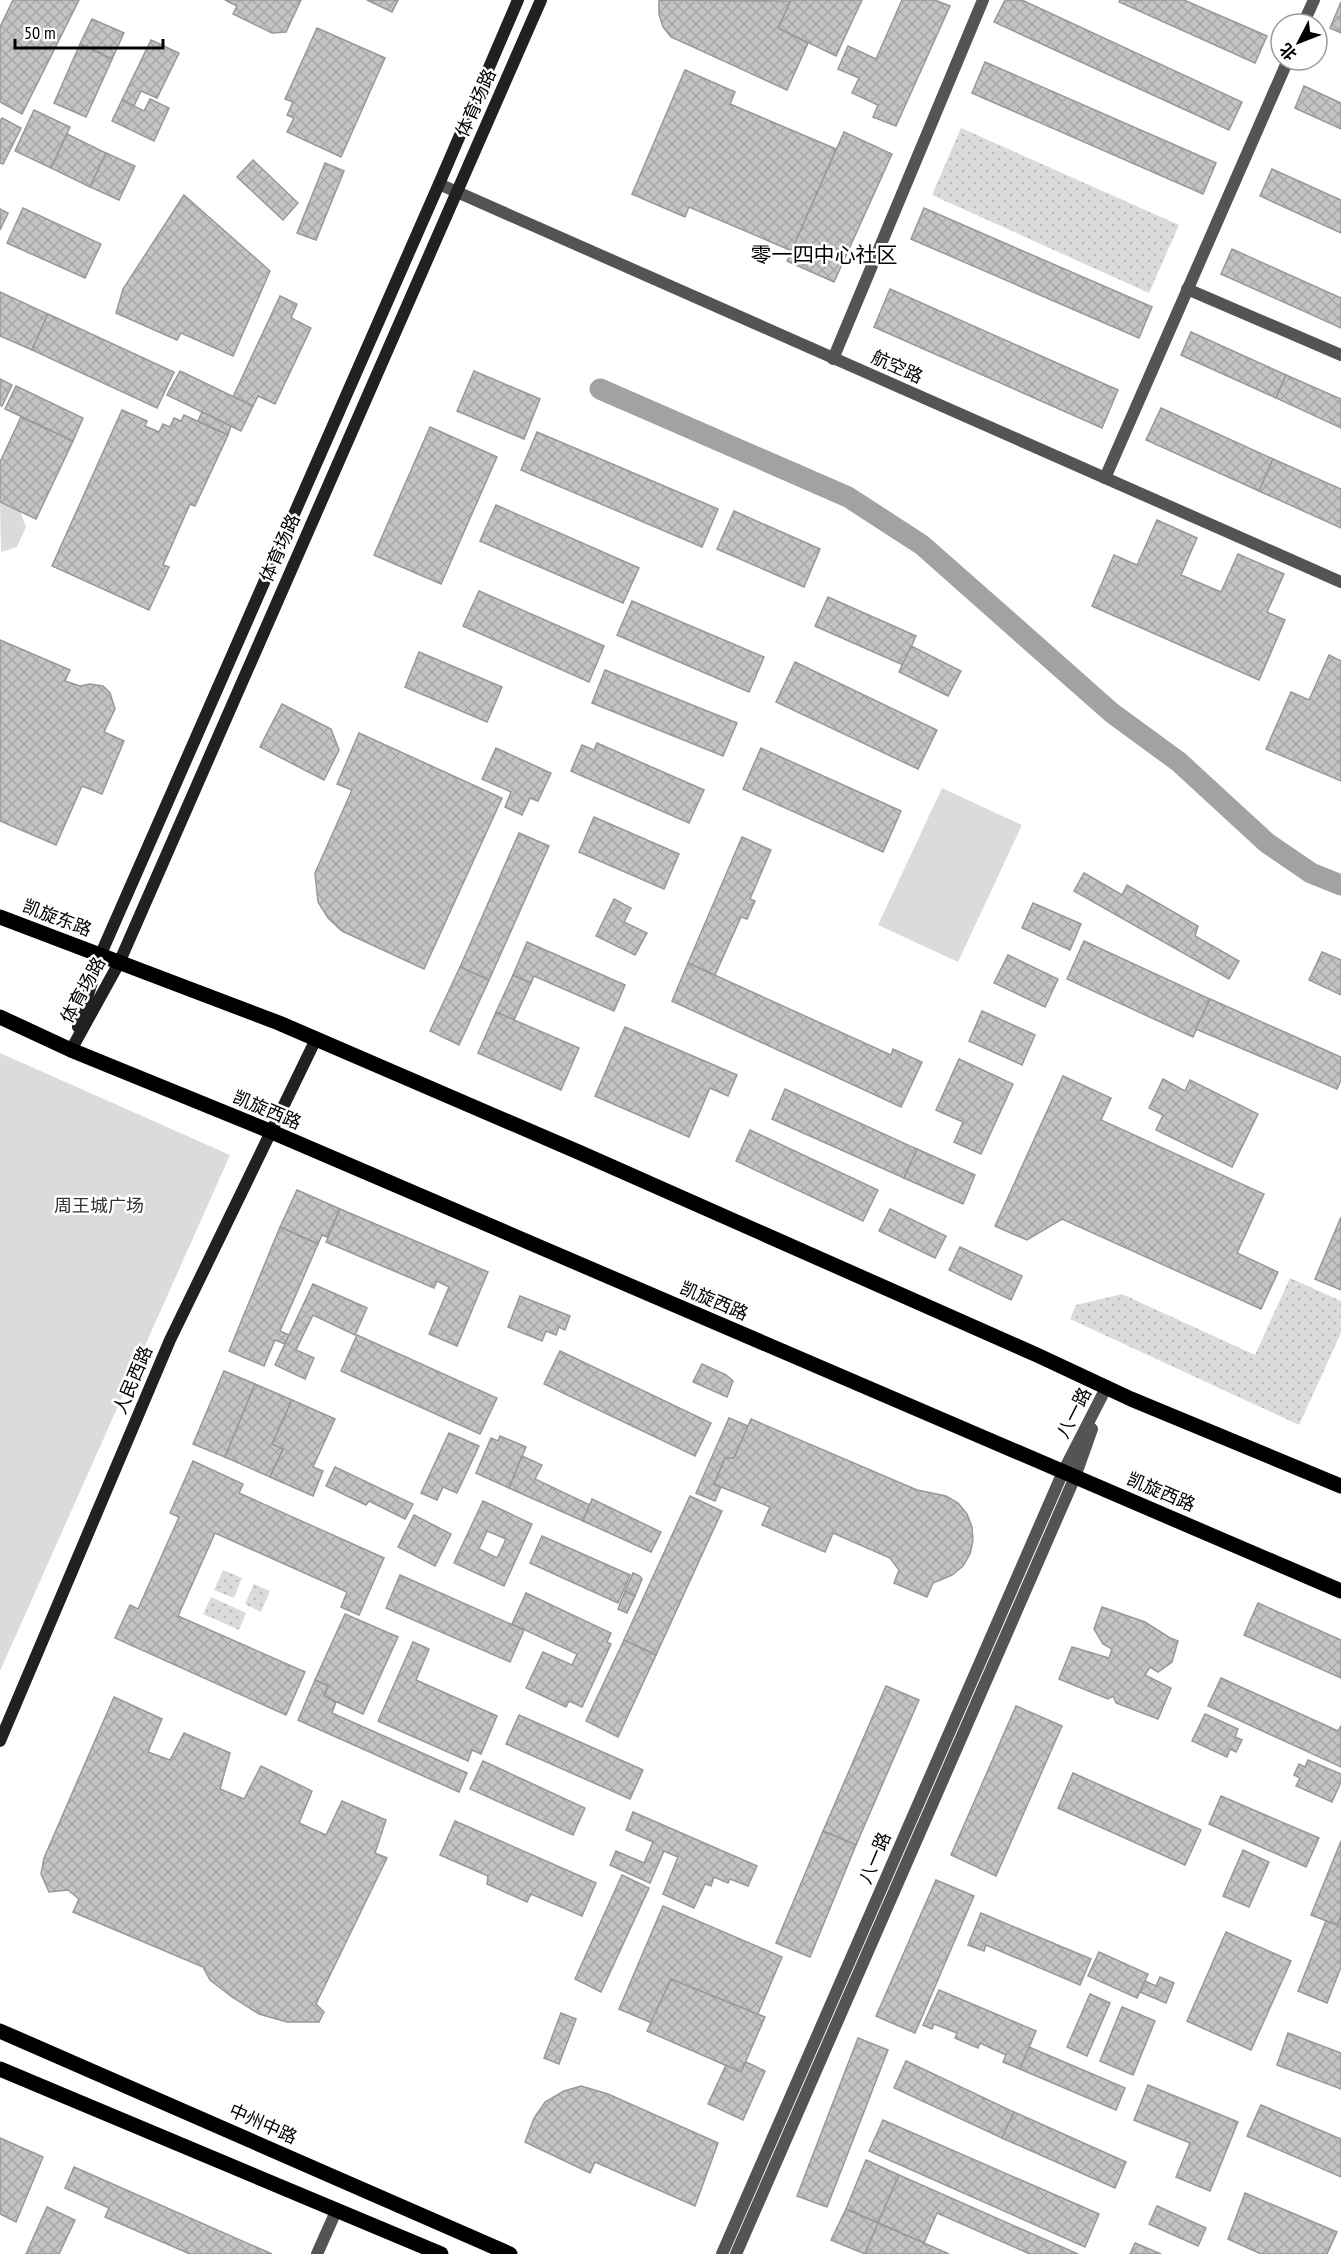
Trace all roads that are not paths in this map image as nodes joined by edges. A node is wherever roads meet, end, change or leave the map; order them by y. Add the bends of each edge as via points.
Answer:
1 (518, 0) edge
2 (541, 0) edge
3 (983, 0) edge
4 (1282, 72) edge
5 (439, 184) junction
6 (457, 192) junction
7 (1187, 289) junction
8 (1341, 355) edge
9 (833, 359) junction
10 (1105, 478) junction
11 (1341, 582) edge
12 (0, 916) edge
13 (100, 956) junction
14 (119, 963) junction
15 (0, 1017) edge
16 (316, 1039) junction
17 (71, 1050) junction
18 (272, 1132) junction
19 (1107, 1386) junction
20 (1069, 1475) junction
21 (1341, 1486) edge
22 (1341, 1590) edge
23 (0, 1741) edge
24 (0, 2031) edge
25 (0, 2069) edge
26 (338, 2210) junction
27 (317, 2254) edge
28 (441, 2254) edge
29 (510, 2254) edge
30 (722, 2254) edge
31 (736, 2254) edge

1 - 5 main road, 体育场路
2 - 6 main road, 体育场路
3 - 9 street
4 - 7 street
5 - 6 street, 航空路
5 - 13 main road, 体育场路
6 - 9 street, 航空路
6 - 14 main road, 体育场路
7 - 8 street
7 - 10 street
9 - 10 street, 航空路
10 - 11 street, 航空路
12 - 13 main road, 凯旋东路
13 - 14 main road
13 - 17 main road, 体育场路
14 - 16 main road
14 - 17 main road, 体育场路
15 - 17 main road
16 - 18 main road, 人民西路
16 - 19 main road
17 - 18 main road, 凯旋西路
18 - 20 main road, 凯旋西路
18 - 23 main road, 人民西路 via 170,1340
19 - 20 street, 八一路
19 - 21 main road
20 - 22 main road, 凯旋西路
20 - 30 street, 八一路
20 - 31 street, 八一路
24 - 29 main road, 中州中路
25 - 26 main road
26 - 27 street
26 - 28 main road

